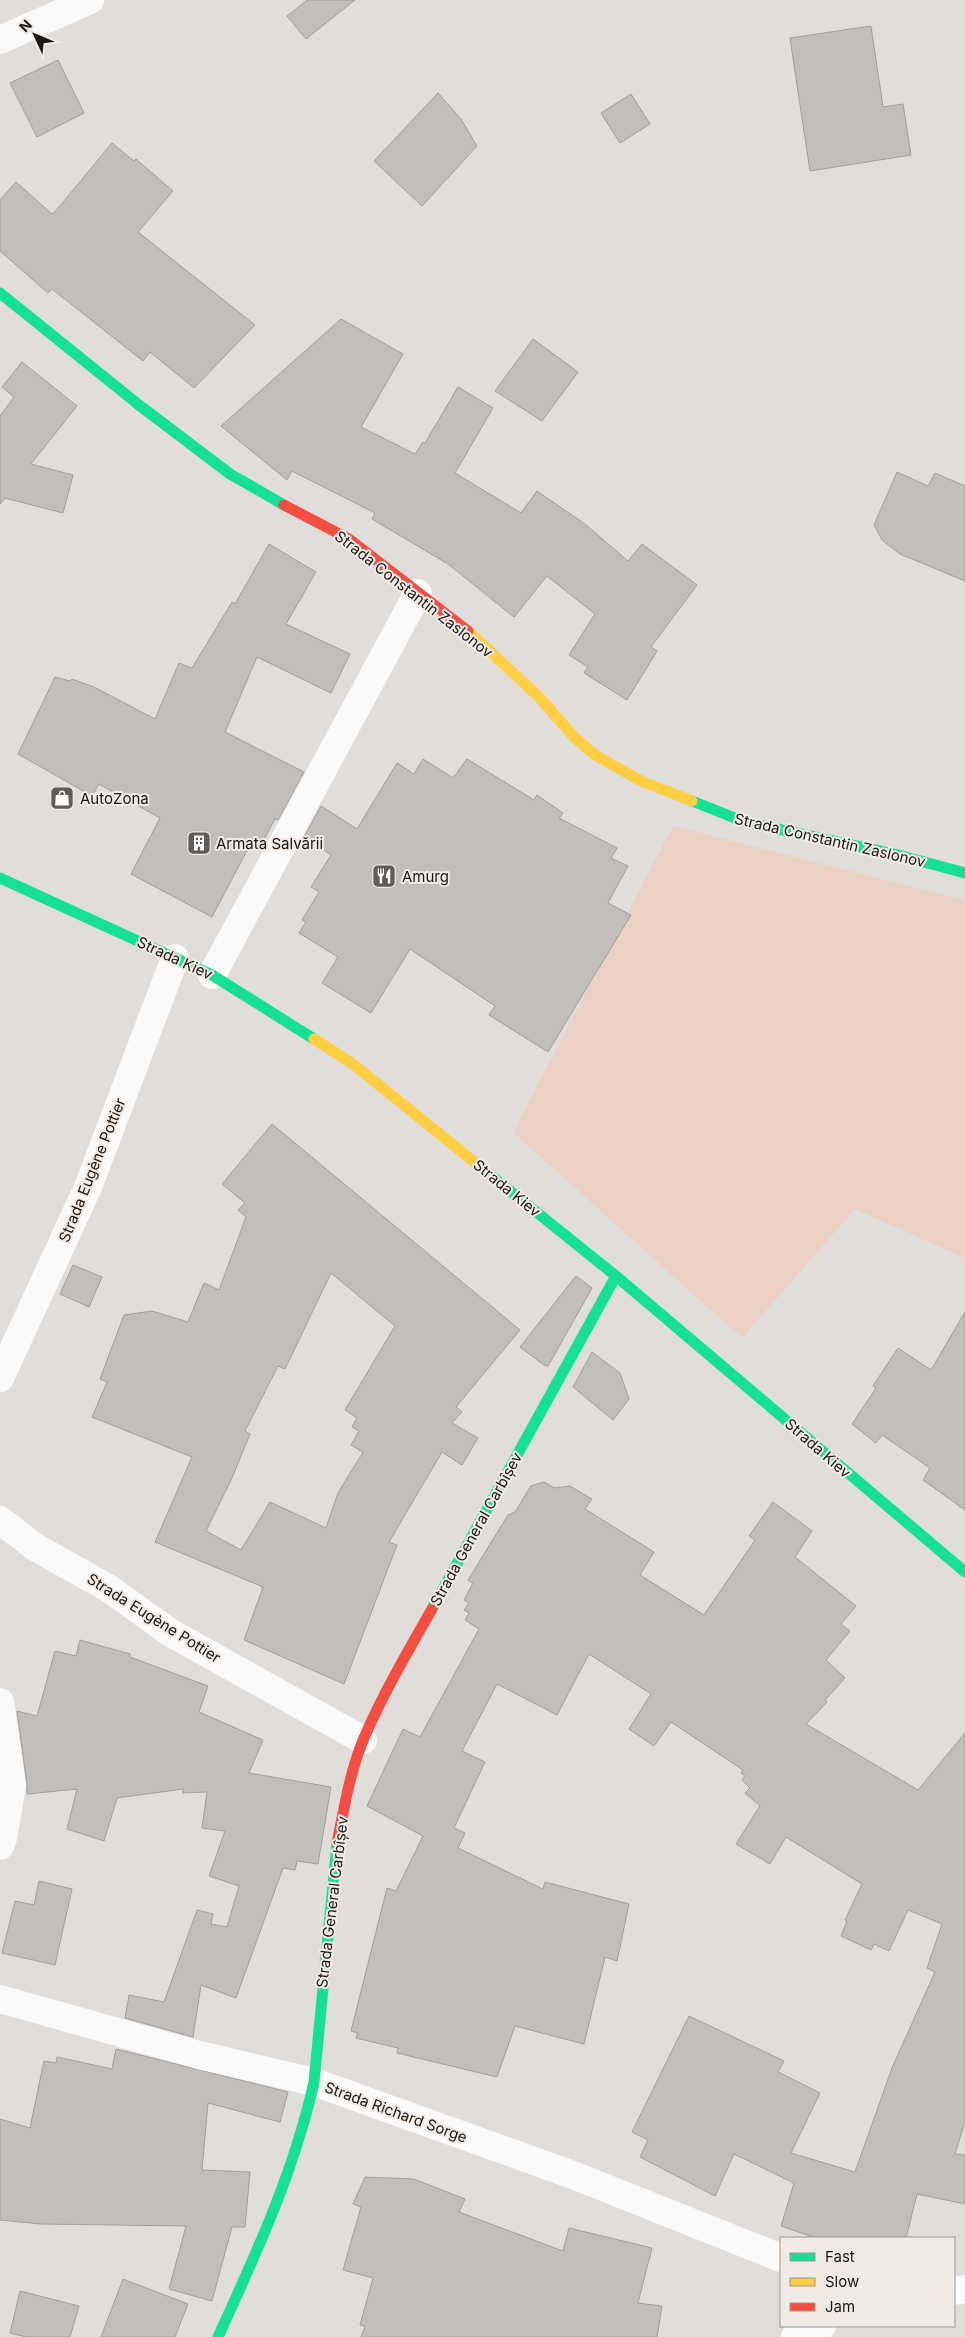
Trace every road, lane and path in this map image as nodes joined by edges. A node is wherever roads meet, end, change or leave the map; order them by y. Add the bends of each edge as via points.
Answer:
1 (90, 0) edge
2 (0, 40) edge
3 (0, 293) edge
4 (418, 593) junction
5 (965, 873) edge
6 (0, 878) edge
7 (175, 958) junction
8 (212, 975) junction
9 (616, 1276) junction
10 (0, 1378) edge
11 (0, 1520) edge
12 (965, 1572) edge
13 (0, 1702) edge
14 (363, 1740) junction
15 (0, 1846) edge
16 (0, 1999) edge
17 (314, 2082) junction
18 (780, 2258) edge
19 (820, 2327) edge
20 (218, 2337) edge
21 (796, 2337) edge

1 - 2 street
3 - 4 street, Strada Constantin Zaslonov via 230,474 349,539
4 - 5 street, Strada Constantin Zaslonov via 476,637 595,755 641,781 745,822
4 - 8 street
6 - 7 street, Strada Kiev
7 - 8 street, Strada Kiev
7 - 10 street, Strada Eugène Pottier via 88,1187
8 - 9 street, Strada Kiev via 353,1064
9 - 12 street, Strada Kiev
9 - 14 street, Strada General Carbîșev via 388,1688
11 - 14 street, Strada Eugène Pottier via 35,1546 108,1588 171,1633
13 - 15 street via 12,1786
14 - 17 street, Strada General Carbîșev via 345,1802 334,1860
16 - 17 street, Strada Richard Sorge via 199,2055
17 - 18 street, Strada Richard Sorge via 573,2175
17 - 20 street, Strada General Carbîșev via 297,2149 277,2204
19 - 21 street

